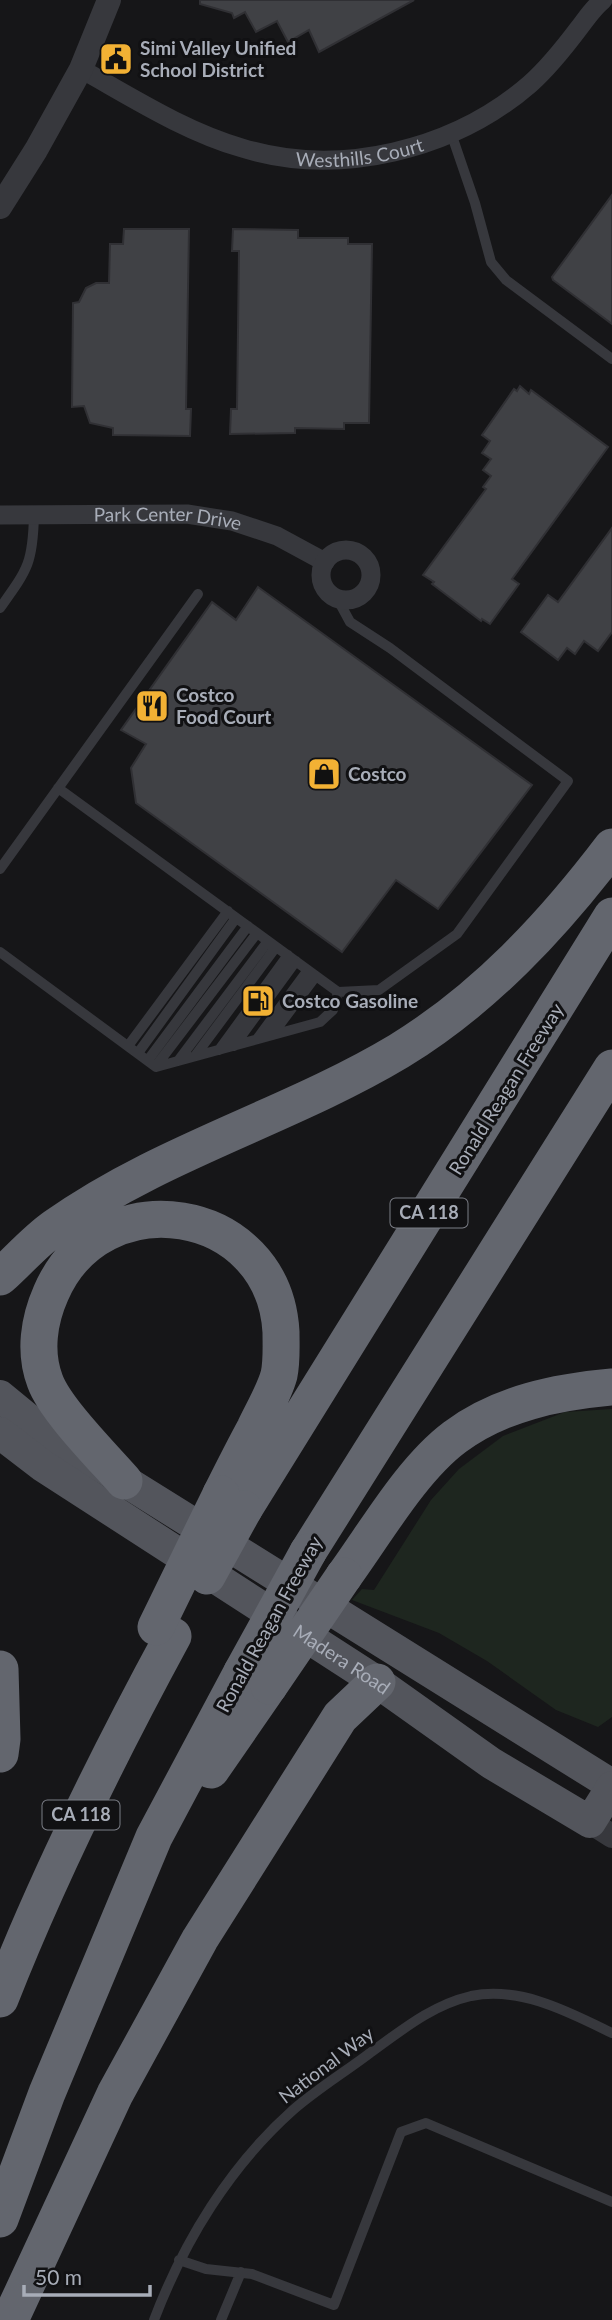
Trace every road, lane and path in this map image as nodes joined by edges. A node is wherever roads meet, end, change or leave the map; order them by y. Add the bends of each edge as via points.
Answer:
1 (109, 0) edge
2 (603, 0) edge
3 (81, 69) junction
4 (450, 133) junction
5 (0, 207) edge
6 (612, 359) edge
7 (34, 514) junction
8 (0, 515) edge
9 (325, 562) junction
10 (198, 594) dead end
11 (337, 598) junction
12 (0, 608) edge
13 (58, 788) junction
14 (612, 847) edge
15 (0, 869) edge
16 (232, 914) junction
17 (612, 916) edge
18 (252, 929) junction
19 (272, 944) junction
20 (0, 951) edge
21 (292, 958) junction
22 (312, 973) junction
23 (338, 992) junction
24 (272, 1036) junction
25 (257, 1040) junction
26 (128, 1046) junction
27 (234, 1046) junction
28 (219, 1050) junction
29 (138, 1053) junction
30 (195, 1057) junction
31 (178, 1062) junction
32 (152, 1064) junction
33 (612, 1068) edge
34 (0, 1277) edge
35 (612, 1387) edge
36 (0, 1396) edge
37 (0, 1433) edge
38 (124, 1480) junction
39 (232, 1502) junction
40 (0, 1669) edge
41 (256, 1679) junction
42 (377, 1682) junction
43 (0, 1754) edge
44 (612, 1786) edge
45 (601, 1829) edge
46 (0, 1999) edge
47 (612, 2033) edge
48 (612, 2202) edge
49 (0, 2219) edge
50 (179, 2260) junction
51 (241, 2272) junction
52 (10, 2320) edge
53 (154, 2320) edge
54 (221, 2320) edge

1 - 3 street
2 - 4 street, Westhills Court via 530,84 501,106
3 - 4 street, Westhills Court via 194,131 274,156 376,156
3 - 5 street
4 - 6 lane via 491,261 506,280
7 - 8 street, Park Center Drive
7 - 9 street, Park Center Drive via 187,514 232,521 277,536
7 - 12 lane via 31,560
9 - 11 street via 321,579
9 - 11 street via 344,550 359,553 370,565 371,580 362,595
10 - 13 lane
11 - 23 lane via 350,622 568,781 457,933 379,990
13 - 15 lane
13 - 16 lane
14 - 34 highway via 535,939 457,1010 352,1077 131,1181 54,1228
16 - 18 lane
16 - 26 lane
16 - 29 lane
17 - 39 highway, Ronald Reagan Freeway / CA 118
18 - 19 lane
18 - 32 lane
19 - 21 lane
19 - 30 lane
19 - 31 lane
20 - 26 lane
21 - 22 lane
21 - 27 lane
21 - 28 lane
22 - 23 lane
22 - 24 lane
22 - 25 lane
23 - 24 lane via 333,1010 320,1022
24 - 25 lane
25 - 27 lane
26 - 29 lane
27 - 28 lane
28 - 30 lane
29 - 32 lane
30 - 31 lane
31 - 32 lane
33 - 41 highway, Ronald Reagan Freeway, bridge via 308,1552
35 - 41 highway, bridge via 526,1401 454,1437 413,1481 344,1576
36 - 38 main road, Madera Road via 45,1433
37 - 42 main road, Madera Road via 43,1466
38 - 39 highway via 65,1413 45,1382 38,1342 42,1313 64,1265 101,1234 153,1218 195,1223 239,1245 255,1261 275,1295 280,1324 280,1363 272,1394
38 - 44 main road, Madera Road
39 - 46 highway, CA 118, bridge via 165,1631 109,1725 73,1832
40 - 43 highway
41 - 49 highway, Ronald Reagan Freeway via 154,1838 47,2093
42 - 45 main road, Madera Road via 491,1763
42 - 52 highway via 340,1717 200,1939 115,2094
44 - 45 main road
47 - 50 lane, National Way via 544,2002 510,1995 472,1996 430,2010 294,2109 224,2187
48 - 51 lane via 426,2123 401,2132 334,2305
50 - 51 lane via 206,2269
50 - 53 lane, National Way
51 - 54 lane

